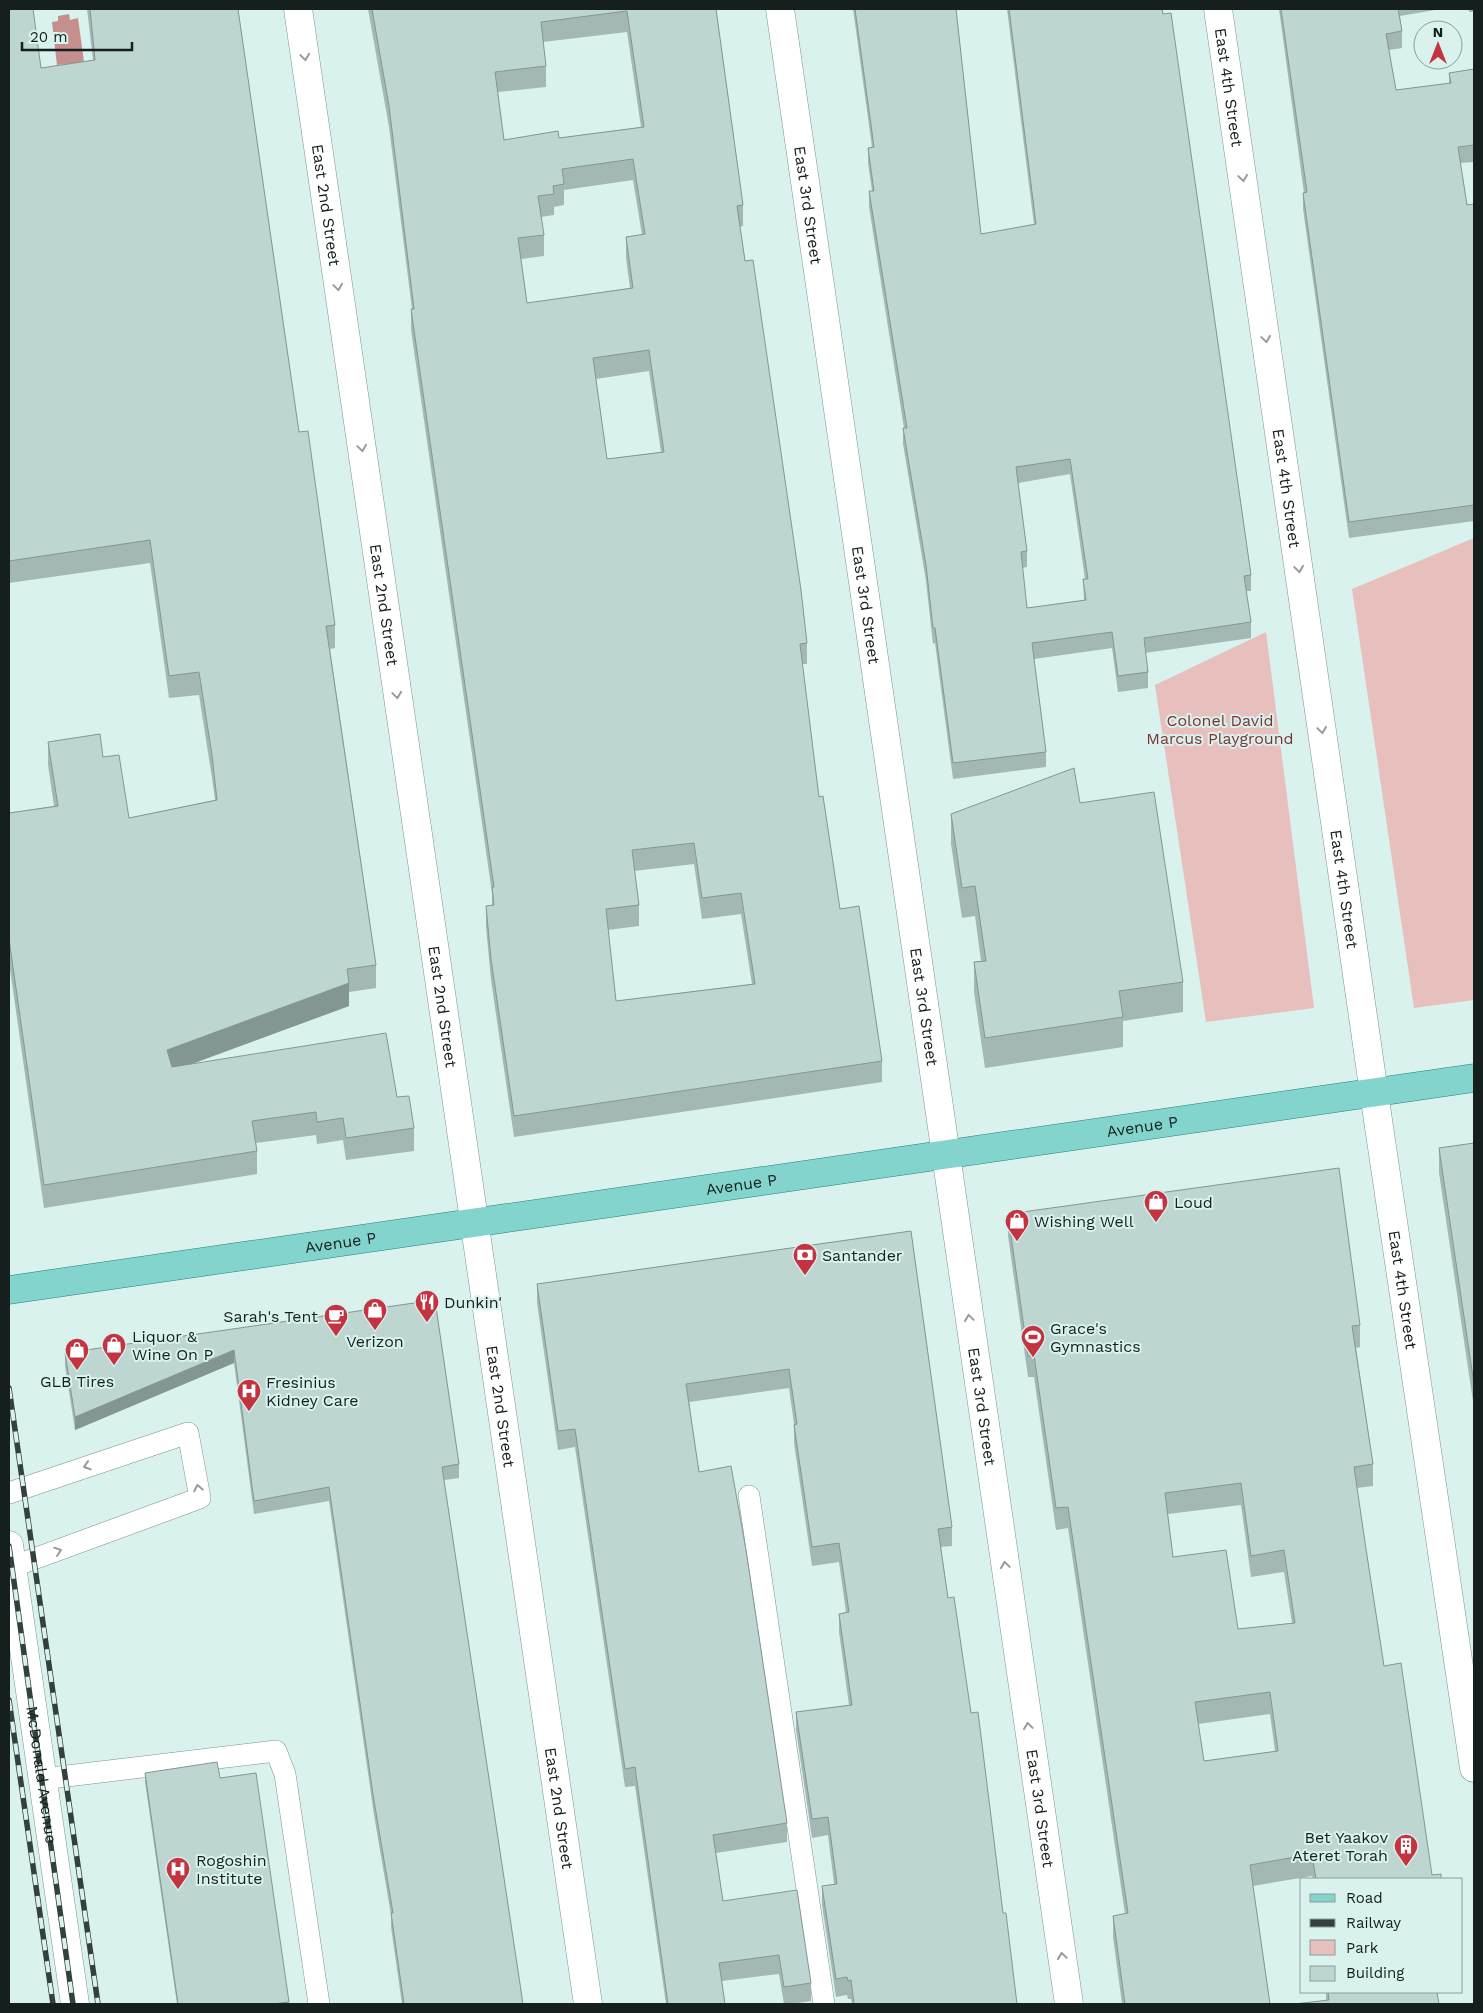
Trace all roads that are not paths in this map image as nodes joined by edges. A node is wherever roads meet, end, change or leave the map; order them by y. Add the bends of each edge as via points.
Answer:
1 (298, 9) edge
2 (780, 9) edge
3 (1218, 9) edge
4 (1474, 1078) edge
5 (1374, 1093) junction
6 (945, 1155) junction
7 (474, 1223) junction
8 (9, 1290) edge
9 (9, 1493) edge
10 (749, 1496) dead end
11 (10, 1556) edge
12 (1474, 1768) edge
13 (42, 1779) junction
14 (75, 2004) edge
15 (319, 2004) edge
16 (588, 2004) edge
17 (824, 2004) edge
18 (1069, 2004) edge

1 -> 7 street, East 2nd Street
2 - 6 street, East 3rd Street
3 -> 5 street, East 4th Street
4 - 5 main road, Avenue P
5 - 6 main road, Avenue P
5 - 12 street, East 4th Street
6 - 7 main road, Avenue P
18 -> 6 street, East 3rd Street
7 - 8 main road, Avenue P
7 - 16 street, East 2nd Street
11 -> 9 lane via 200,1498 188,1433
10 - 17 lane
11 - 13 street, McDonald Avenue
13 - 14 street, McDonald Avenue
13 - 15 lane via 276,1751 285,1774

